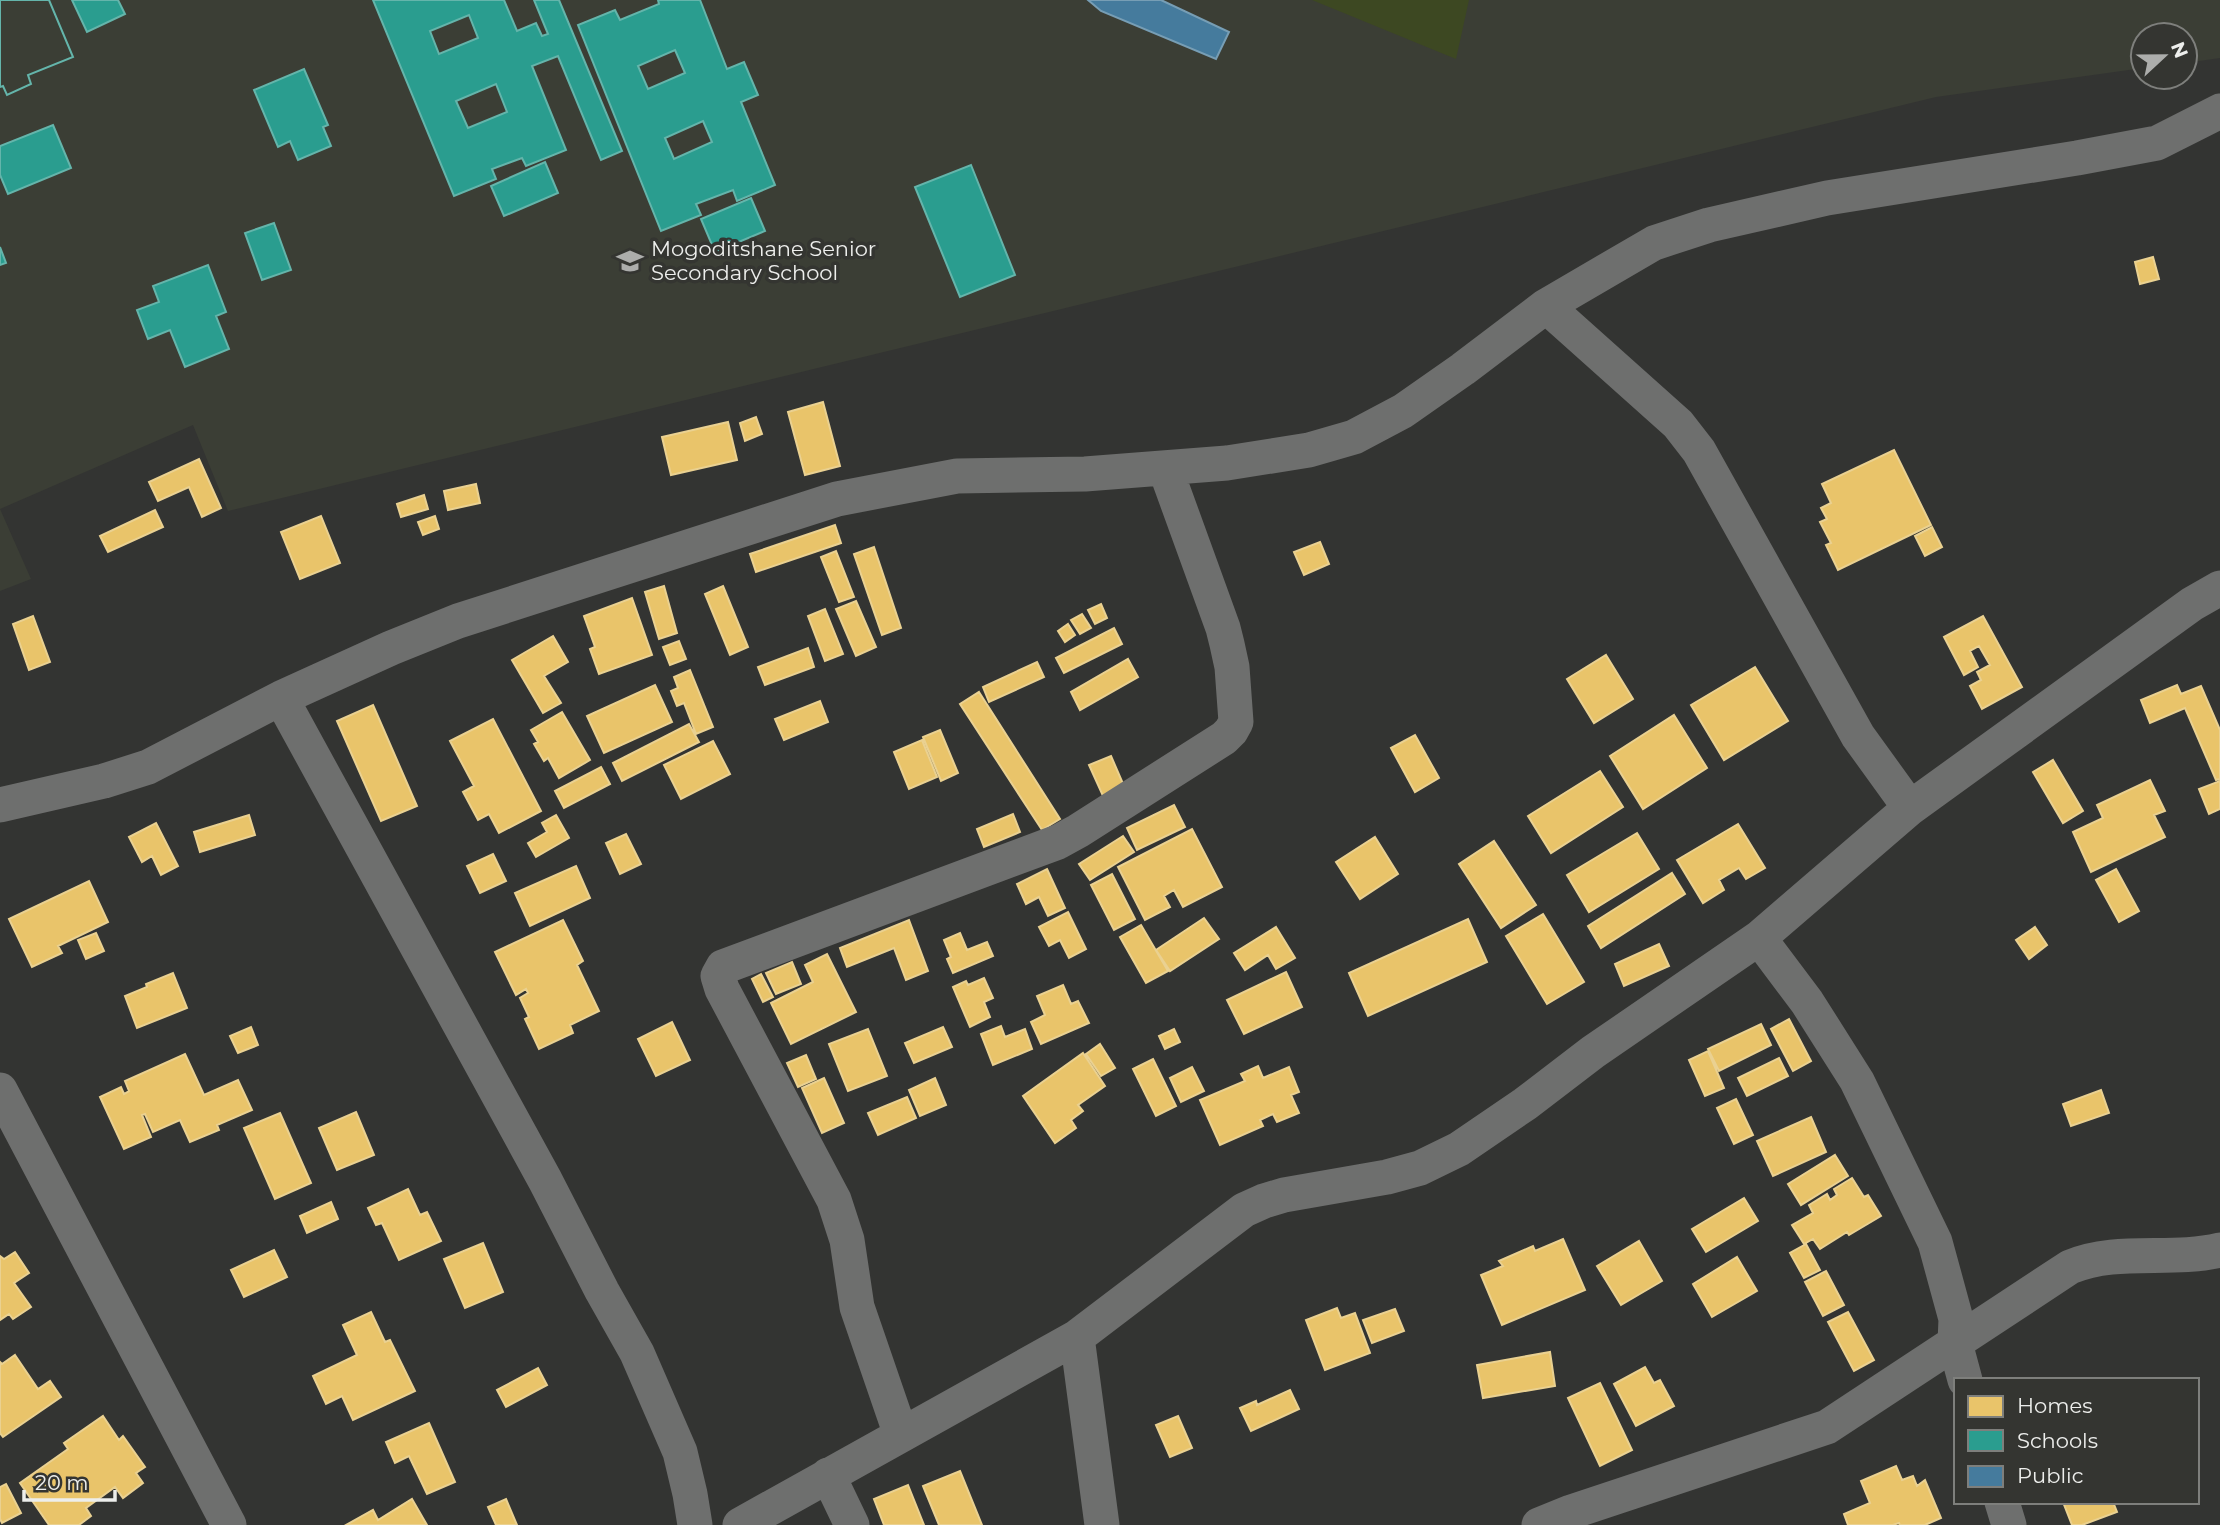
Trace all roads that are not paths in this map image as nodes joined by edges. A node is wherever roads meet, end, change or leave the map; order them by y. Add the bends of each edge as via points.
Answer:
1 (2220, 111) edge
2 (1546, 306) junction
3 (1164, 468) junction
4 (2220, 587) edge
5 (281, 698) junction
6 (0, 805) edge
7 (1910, 808) junction
8 (1759, 938) junction
9 (0, 1090) edge
10 (2220, 1250) edge
11 (1077, 1337) junction
12 (1955, 1343) junction
13 (1964, 1378) edge
14 (901, 1436) junction
15 (828, 1475) junction
16 (2003, 1504) edge
17 (1572, 1518) edge
18 (229, 1525) edge
19 (695, 1525) edge
20 (740, 1525) edge
21 (852, 1525) edge
22 (1102, 1525) edge
23 (1539, 1525) edge
24 (2009, 1525) edge

1 - 2 street via 2157,143 1827,198 1709,225 1654,243
2 - 3 street via 1403,411 1354,437 1268,458
2 - 7 street via 1678,424 1699,451 1858,736
3 - 5 street via 957,476 837,499 458,621
3 - 14 street via 1223,628 1232,667 1236,722 1231,731 1058,842 723,967 718,976 834,1200 847,1240 858,1307
4 - 7 street
5 - 6 street via 149,767
5 - 19 street via 637,1353 680,1452
7 - 8 street
8 - 11 street via 1459,1149 1420,1168 1387,1177 1264,1200 1244,1210
8 - 12 street via 1857,1081 1935,1242 1956,1319
9 - 18 street
10 - 12 street via 2086,1260
11 - 14 street
11 - 22 street
12 - 13 street
12 - 17 street via 1827,1427
14 - 15 street
15 - 20 street
15 - 21 street
16 - 24 street
17 - 23 street

